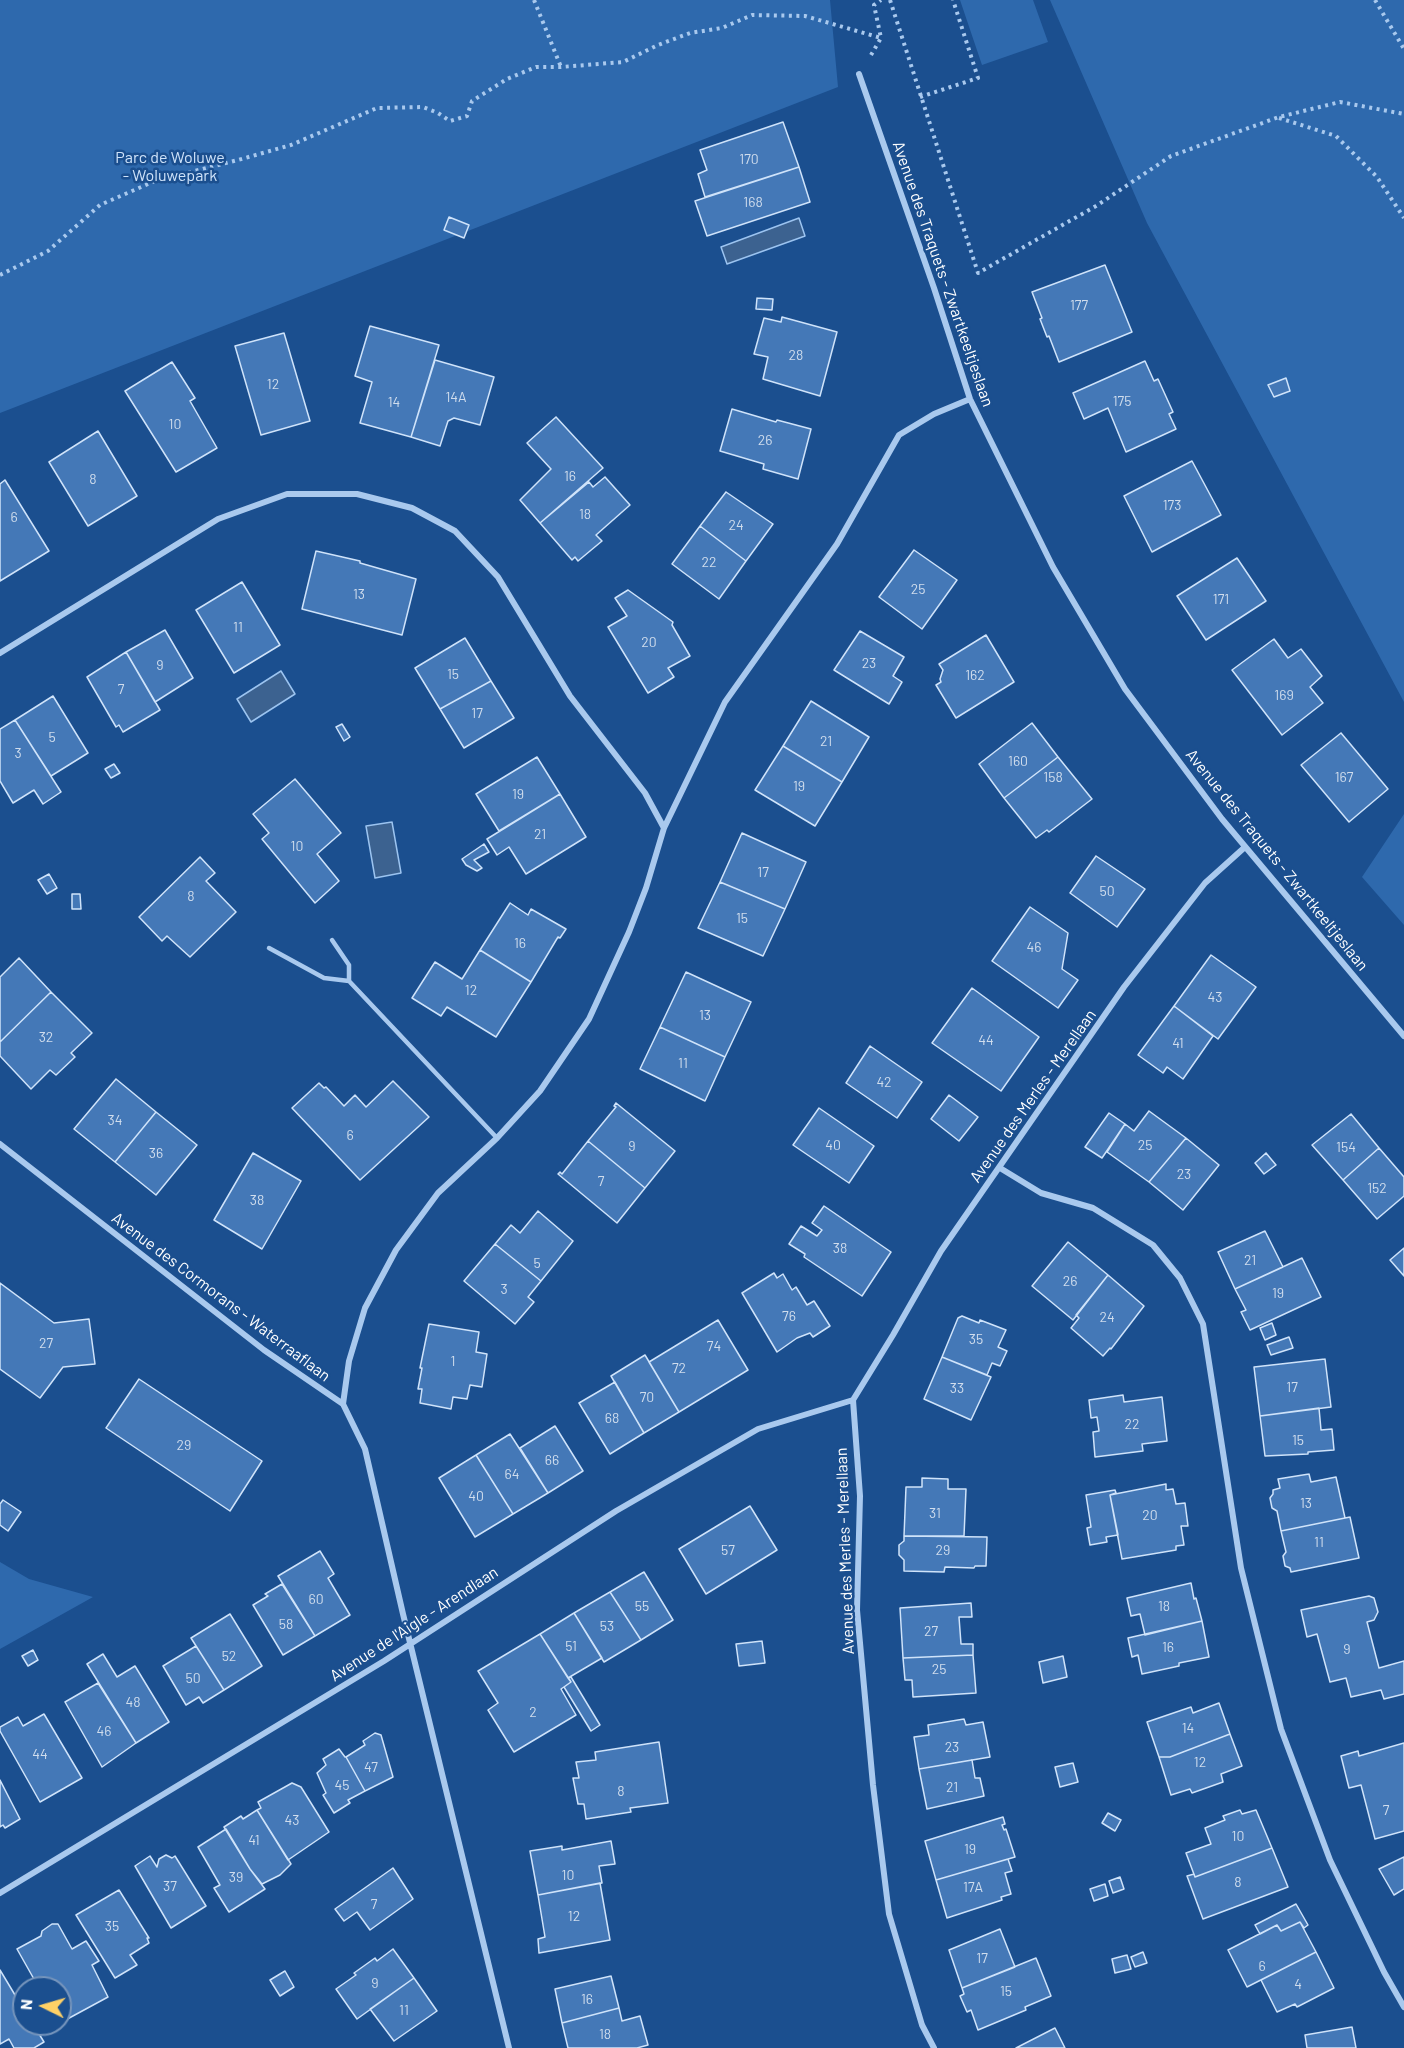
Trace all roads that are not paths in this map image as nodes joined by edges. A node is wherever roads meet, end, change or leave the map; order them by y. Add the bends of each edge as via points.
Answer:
1 (859, 74) road end
2 (970, 399) junction
3 (0, 653) edge
4 (664, 828) junction
5 (1245, 847) junction
6 (332, 940) dead end
7 (269, 948) dead end
8 (349, 981) junction
9 (1404, 1036) edge
10 (497, 1137) junction
11 (0, 1144) edge
12 (1000, 1168) junction
13 (853, 1400) junction
14 (344, 1404) junction
15 (411, 1644) junction
16 (0, 1893) edge
17 (1404, 2007) edge
18 (508, 2048) edge
19 (934, 2048) edge

1 - 2 street, Avenue des Traquets - Zwartkeeltjeslaan
2 - 4 street via 899,435 837,544 725,702
2 - 5 street, Avenue des Traquets - Zwartkeeltjeslaan via 1053,567 1125,689
3 - 4 street via 218,519 287,494 357,494 412,508 455,531 498,577 570,696 645,793
4 - 10 street via 629,932 590,1018 540,1091
5 - 9 street, Avenue des Traquets - Zwartkeeltjeslaan
5 - 12 street, Avenue des Merles - Merellaan via 1205,883 1124,987
6 - 8 lane via 349,965
7 - 8 lane via 324,978
8 - 10 lane
10 - 14 street via 438,1193 396,1251 366,1308 349,1361
11 - 14 street, Avenue des Cormorans - Waterraaflaan via 264,1350
12 - 13 street, Avenue des Merles - Merellaan via 941,1251
12 - 17 street via 1041,1193 1093,1208 1154,1245 1180,1278 1203,1323 1241,1568 1281,1729 1330,1860
13 - 15 street, Avenue de l'Aigle - Arendlaan via 758,1428 616,1511
13 - 19 street, Avenue des Merles - Merellaan via 860,1497 858,1610 889,1914 922,2025
14 - 15 street via 365,1449
15 - 16 street, Avenue de l'Aigle - Arendlaan
15 - 18 street

